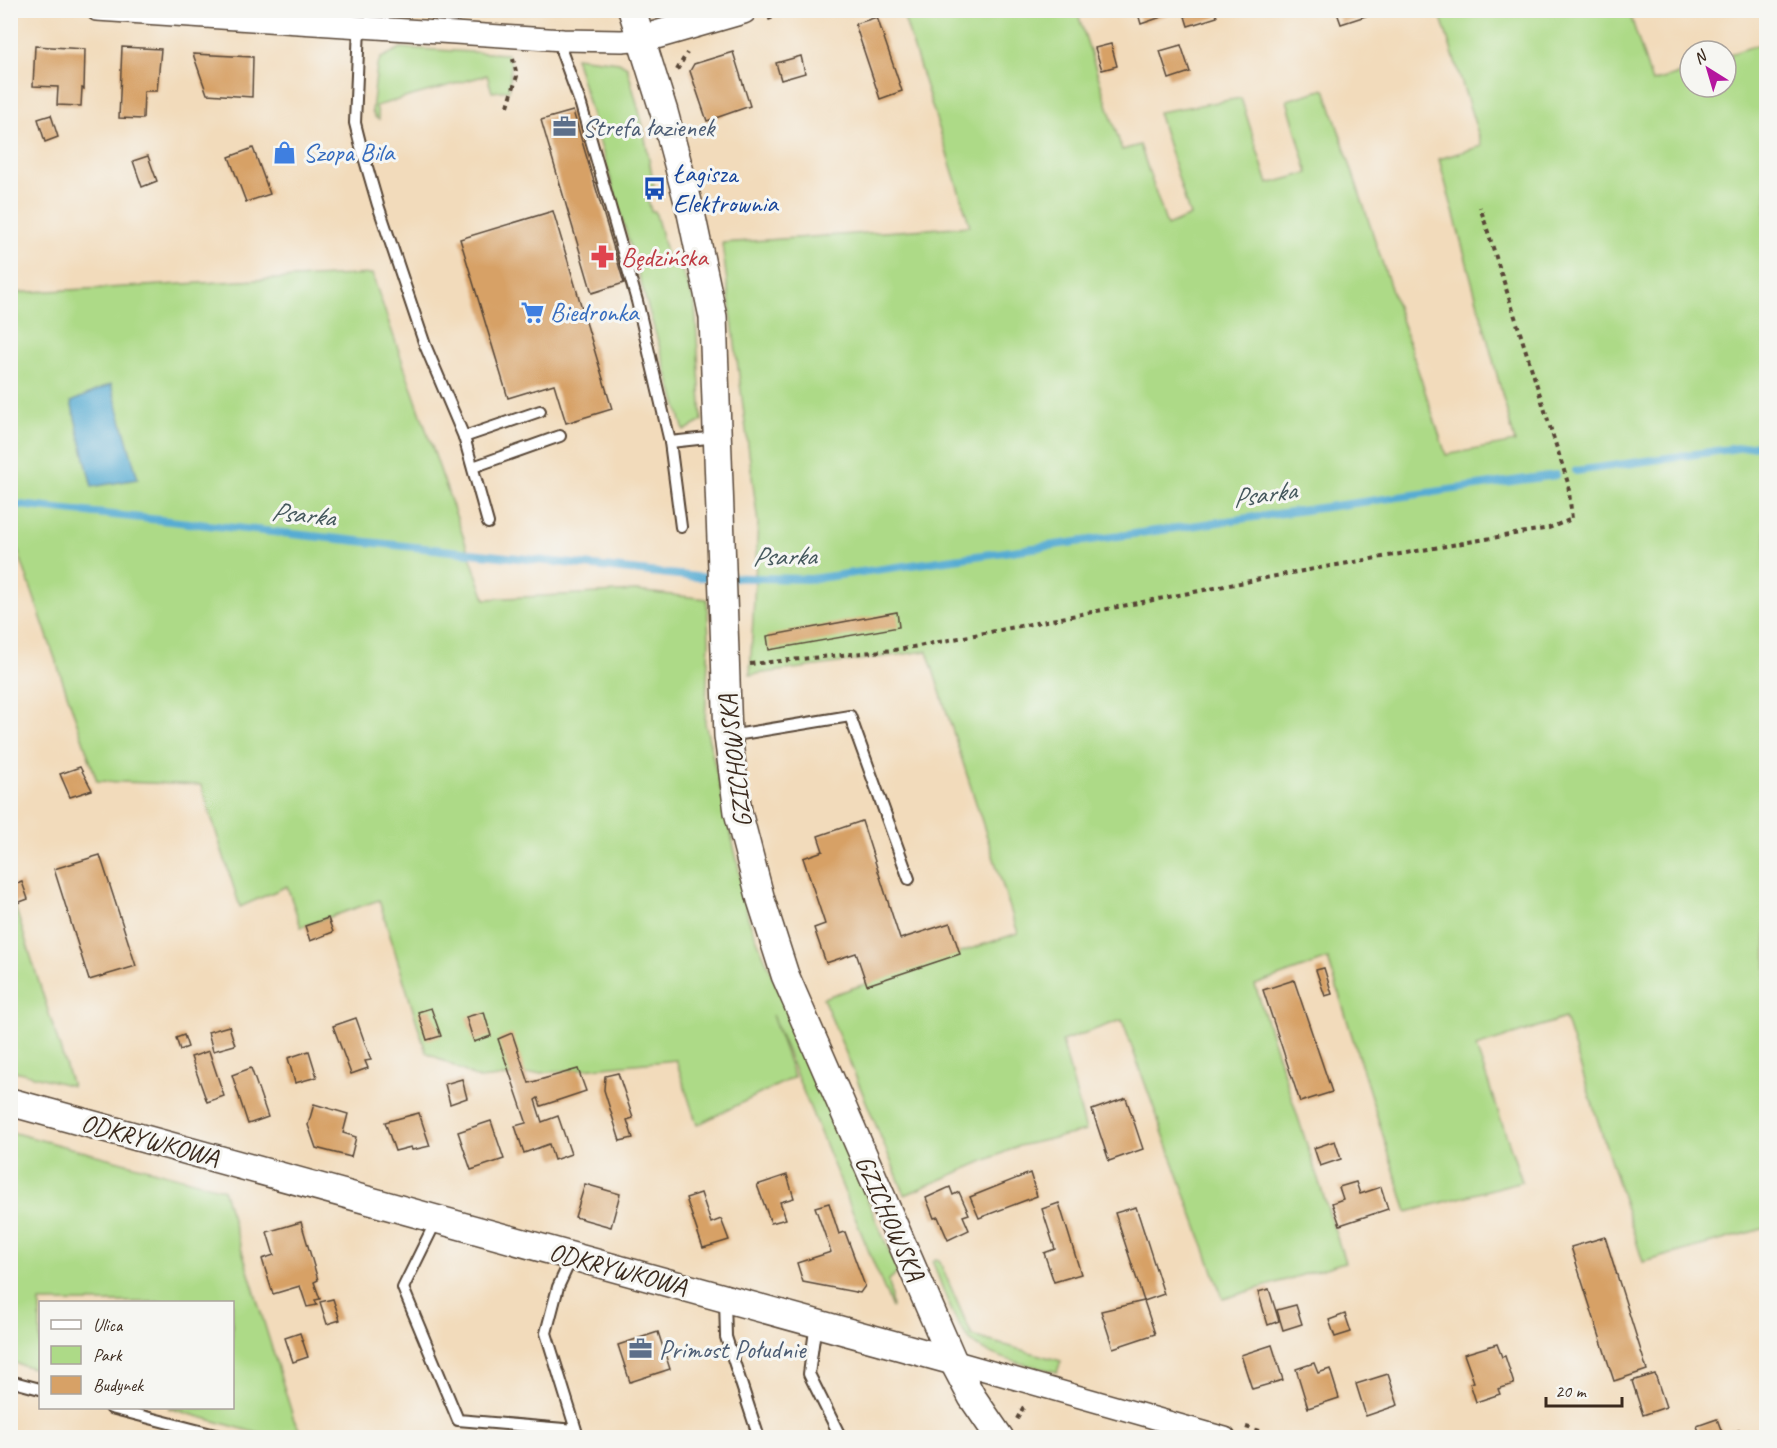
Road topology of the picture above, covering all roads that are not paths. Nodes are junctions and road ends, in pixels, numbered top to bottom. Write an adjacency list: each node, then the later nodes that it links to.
1 (97, 10): 4 (street)
2 (632, 10): 5 (street, GZICHOWSKA)
3 (743, 10): 5 (street)
4 (359, 27): 6 (street); 9 (lane)
5 (642, 39): 6 (street); 10 (street, GZICHOWSKA)
6 (563, 40): 11 (lane)
7 (540, 411): 9 (lane)
8 (560, 436): 12 (lane)
9 (464, 437): 12 (lane)
10 (717, 437): 11 (lane); 15 (street, GZICHOWSKA)
11 (670, 442): 14 (lane)
12 (472, 467): 13 (lane)
13 (488, 524)
14 (681, 526)
15 (728, 736): 16 (lane); 22 (street, GZICHOWSKA)
16 (909, 879)
17 (10, 1102): 18 (street, ODKRYWKOWA)
18 (438, 1219): 19 (street, ODKRYWKOWA); 19 (lane)
19 (572, 1256): 20 (street, ODKRYWKOWA)
20 (725, 1298): 21 (street, ODKRYWKOWA); 28 (lane)
21 (816, 1323): 22 (street, ODKRYWKOWA); 29 (lane)
22 (953, 1361): 26 (street, GZICHOWSKA); 30 (street, ODKRYWKOWA)
23 (10, 1382): 24 (lane)
24 (39, 1389)
25 (119, 1409): 27 (lane)
26 (1008, 1430)
27 (227, 1437)
28 (759, 1437)
29 (841, 1437)
30 (1225, 1437)

